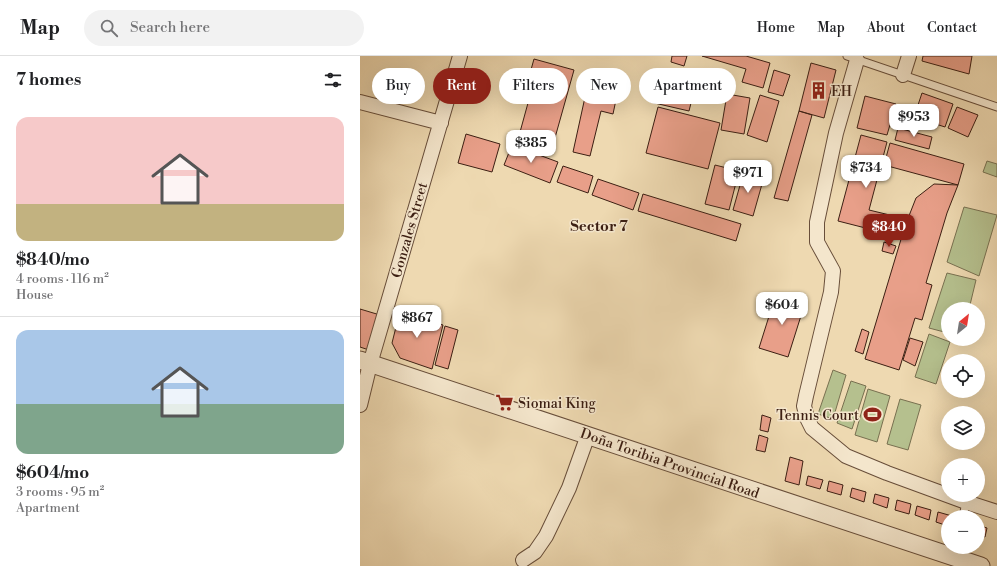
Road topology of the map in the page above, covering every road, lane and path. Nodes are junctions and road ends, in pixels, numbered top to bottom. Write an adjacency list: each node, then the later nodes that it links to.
1 (460, 56): 7 (street, Gonzales Street)
2 (909, 56): 4 (street)
3 (850, 57): 4 (lane); 11 (street)
4 (903, 75): 6 (lane)
5 (360, 102): 7 (street)
6 (997, 106)
7 (441, 123): 8 (street, Gonzales Street)
8 (365, 362): 9 (street, Gonzales Street); 10 (street, Doña Toribia Provincial Road)
9 (360, 405)
10 (588, 435): 15 (street, Doña Toribia Provincial Road); 17 (street)
11 (941, 493)
12 (966, 502): 13 (lane); 14 (street)
13 (964, 510)
14 (997, 512)
15 (941, 548)
16 (958, 554): 18 (street, Doña Toribia Provincial Road)
17 (523, 560)
18 (980, 566)

